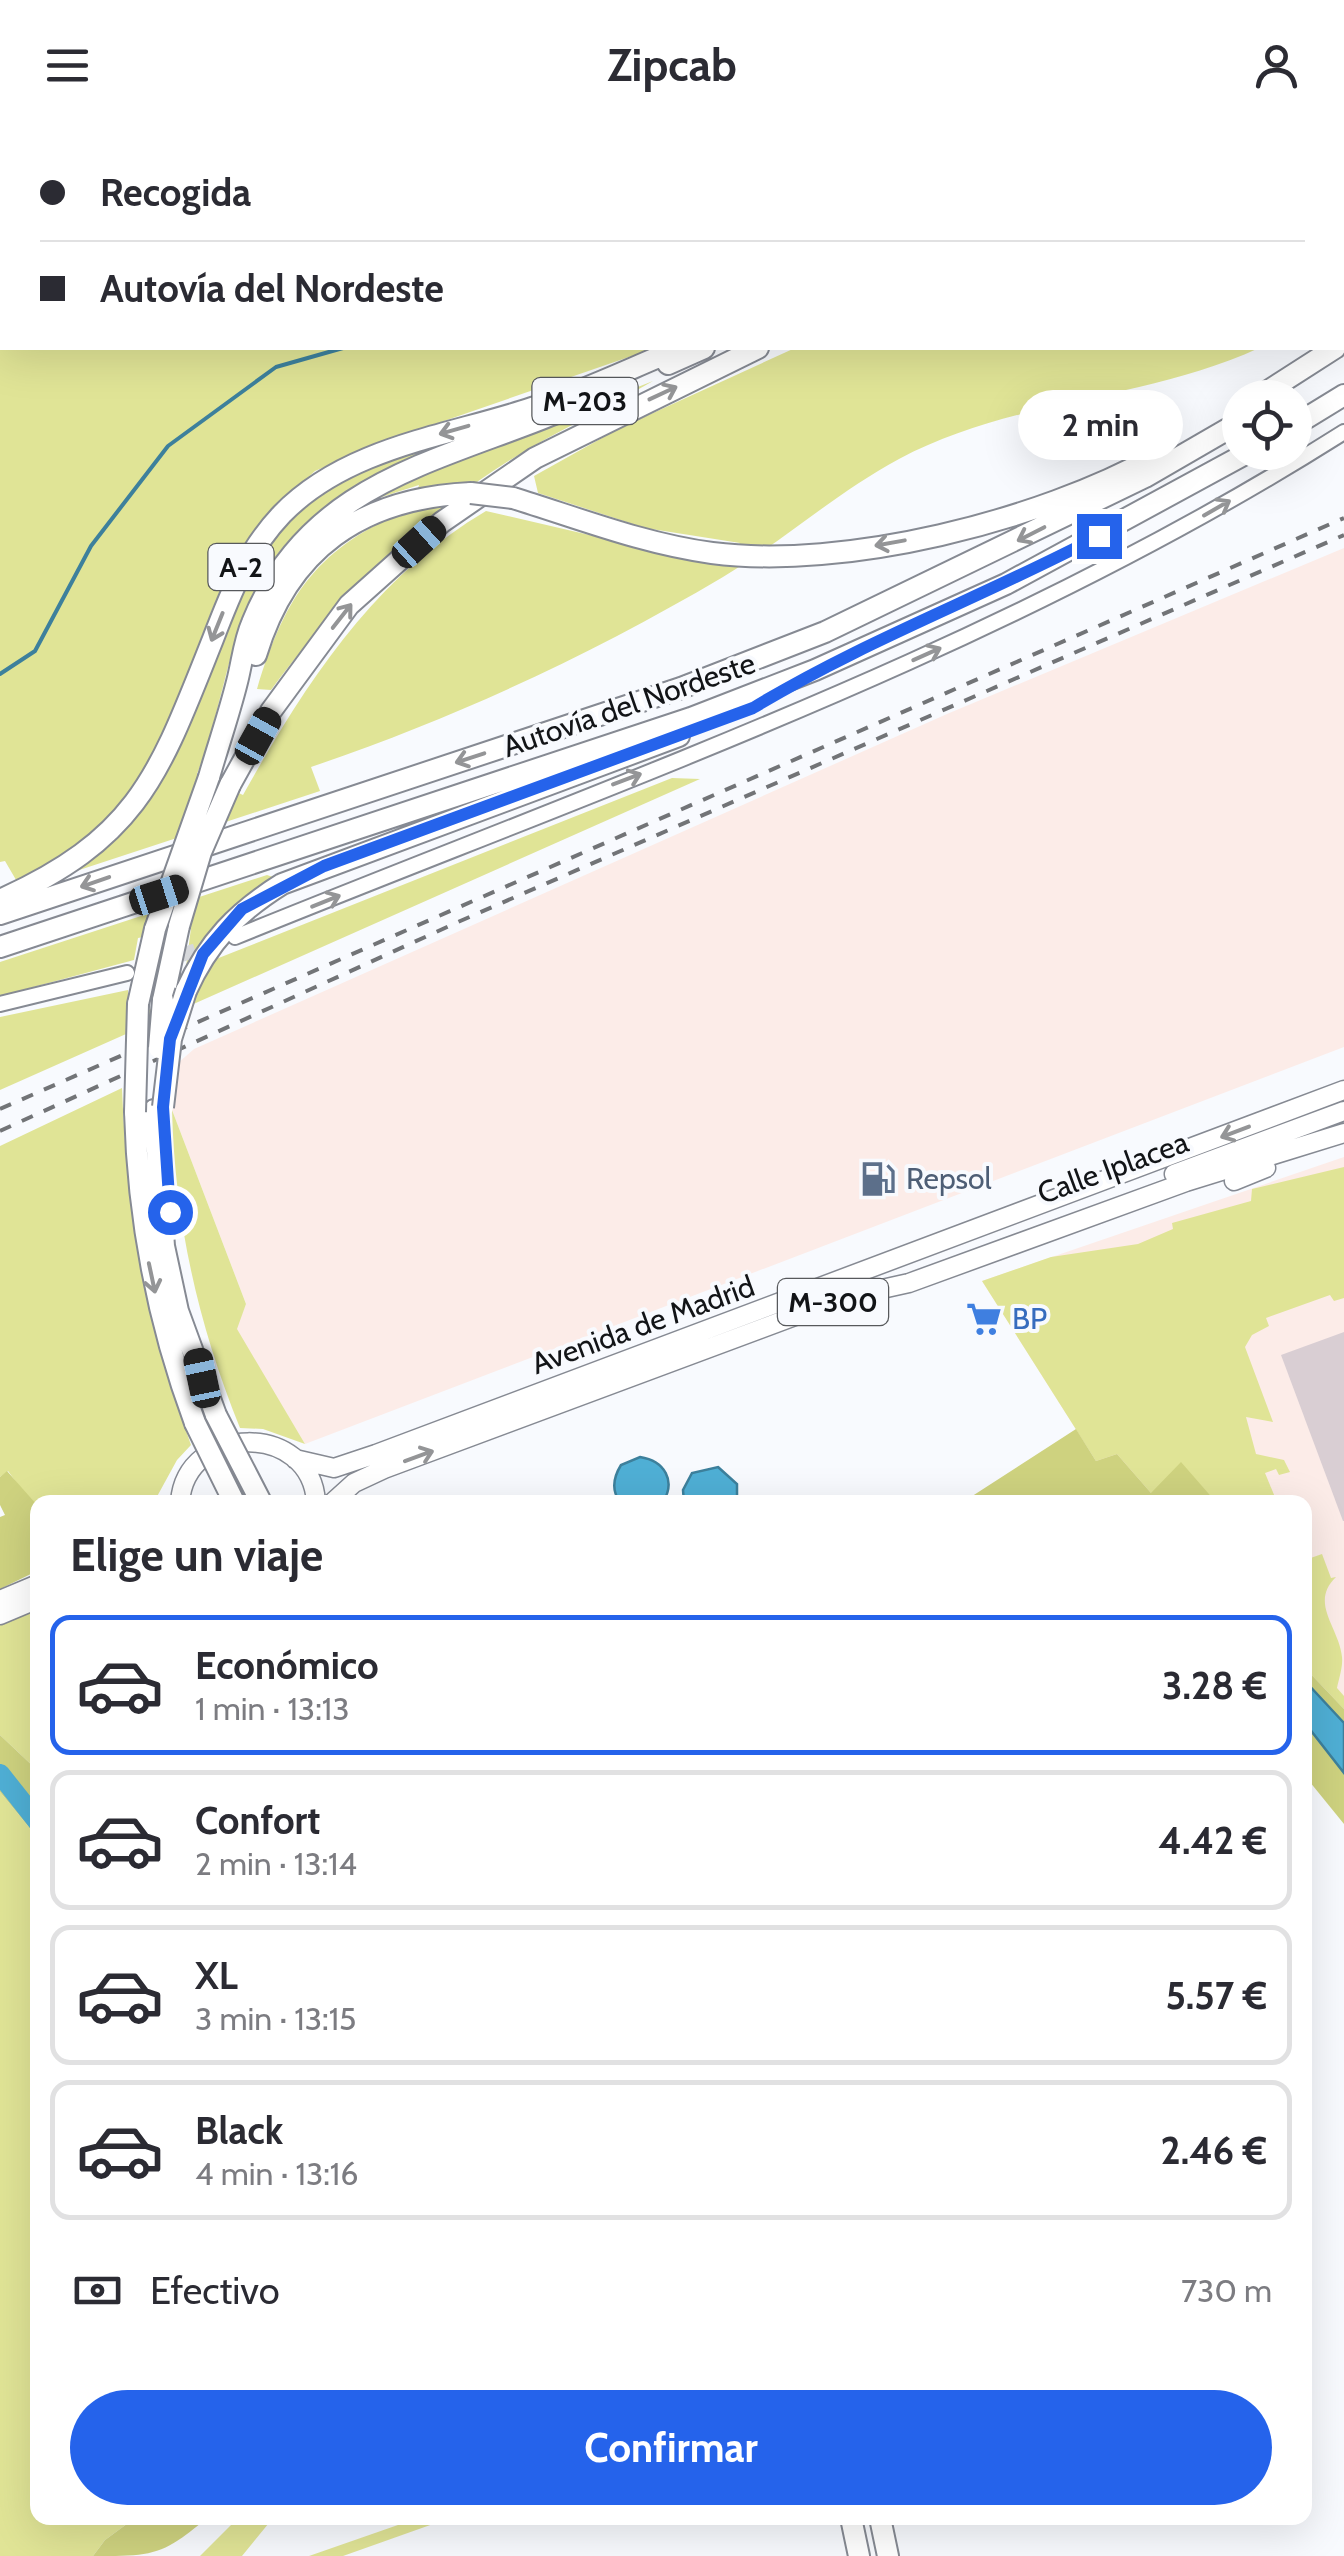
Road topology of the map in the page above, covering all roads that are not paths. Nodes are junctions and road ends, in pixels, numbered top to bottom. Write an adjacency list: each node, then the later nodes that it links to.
1 (675, 350): 16 (highway, A-2, one-way to 16)
2 (700, 350): 15 (highway, M-203)
3 (754, 350): 23 (highway, one-way to 3, bridge)
4 (1333, 350): 6 (highway)
5 (1344, 358): 7 (highway)
6 (1285, 380)
7 (1309, 380)
8 (1344, 395): 9 (highway)
9 (1312, 415)
10 (1222, 418): 15 (highway, one-way to 15, bridge)
11 (1222, 432): 17 (highway, Autovía del Nordeste, one-way to 17)
12 (1344, 432): 18 (street, one-way to 12)
13 (1222, 467): 14 (highway, Autovía del Nordeste)
14 (815, 670): 19 (highway, Autovía del Nordeste); 23 (highway, bridge)
15 (209, 777): 23 (highway, M-203, bridge)
16 (0, 900)
17 (0, 914)
18 (235, 938)
19 (0, 948)
20 (128, 972): 21 (street)
21 (0, 1004)
22 (1338, 1093): 28 (main road, Avenida de Madrid / M-300, one-way to 28)
23 (150, 1109): 30 (highway, M-203, one-way to 30, bridge); 31 (highway, M-203, bridge)
24 (1344, 1111): 27 (main road, Calle Iplacea)
25 (1344, 1134): 26 (main road); 27 (main road, Avenida de Madrid / M-300)
26 (1234, 1181)
27 (846, 1297): 33 (main road, Avenida de Madrid / M-300, one-way to 27)
28 (295, 1459): 29 (main road, M-300); 32 (main road)
29 (181, 1495)
30 (231, 1495)
31 (256, 1495)
32 (315, 1495)
33 (341, 1495)
34 (30, 1587): 35 (main road)
35 (0, 1600)
36 (30, 1602): 37 (main road)
37 (0, 1614)
38 (852, 2525): 40 (highway)
39 (881, 2525): 41 (highway)
40 (859, 2556)
41 (888, 2556)

